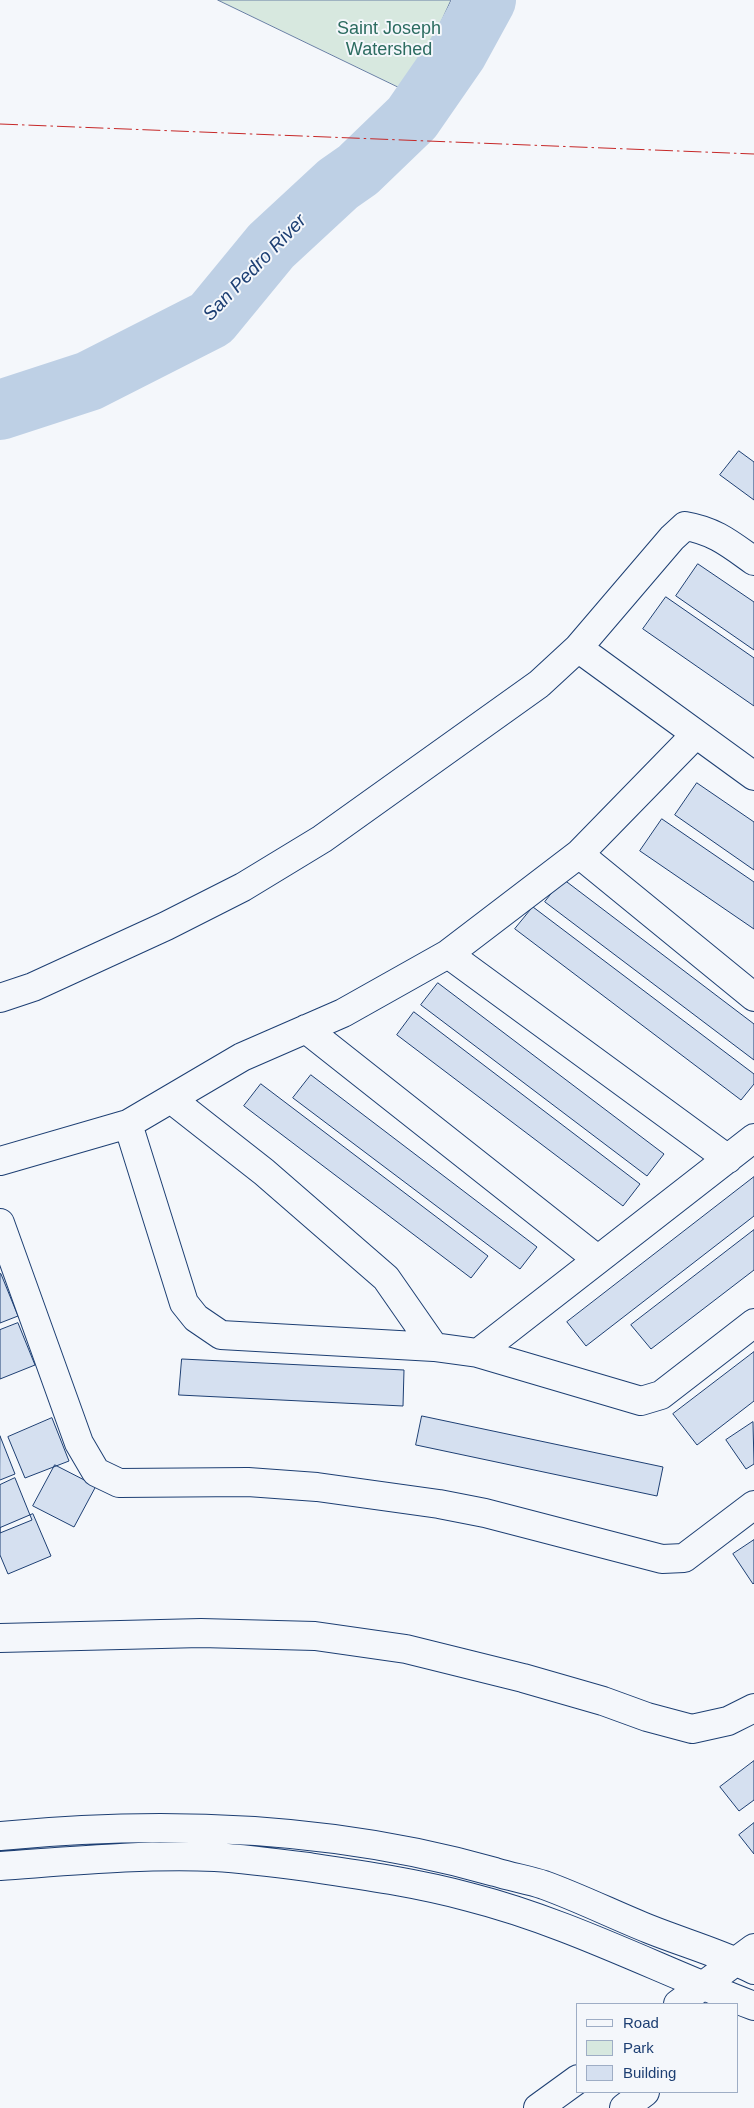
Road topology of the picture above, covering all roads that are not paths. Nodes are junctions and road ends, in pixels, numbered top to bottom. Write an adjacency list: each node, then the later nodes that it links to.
1 (754, 561): 2 (street)
2 (578, 648): 3 (street); 8 (street)
3 (696, 734): 4 (street); 5 (street)
4 (754, 776)
5 (579, 854): 6 (street); 7 (street)
6 (448, 954): 9 (street); 13 (street)
7 (754, 997)
8 (0, 998)
9 (306, 1029): 10 (street); 16 (street)
10 (171, 1099): 11 (street); 18 (street)
11 (128, 1124): 14 (street); 18 (street)
12 (754, 1138): 13 (street)
13 (728, 1159): 16 (street)
14 (0, 1161)
15 (0, 1223): 20 (street)
16 (597, 1259): 19 (street)
17 (754, 1323): 19 (street)
18 (434, 1347): 19 (street)
19 (478, 1353)
20 (754, 1504)
21 (0, 1638): 22 (street)
22 (754, 1708)
23 (0, 1836): 25 (street)
24 (0, 1866): 26 (street)
25 (748, 1960): 26 (street)
26 (702, 1986): 27 (street); 28 (street)
27 (679, 2003)
28 (754, 2006)
29 (754, 2011): 30 (street)
30 (739, 2022)
31 (576, 2080): 33 (street)
32 (644, 2093): 34 (street)
33 (538, 2108)
34 (624, 2108)

